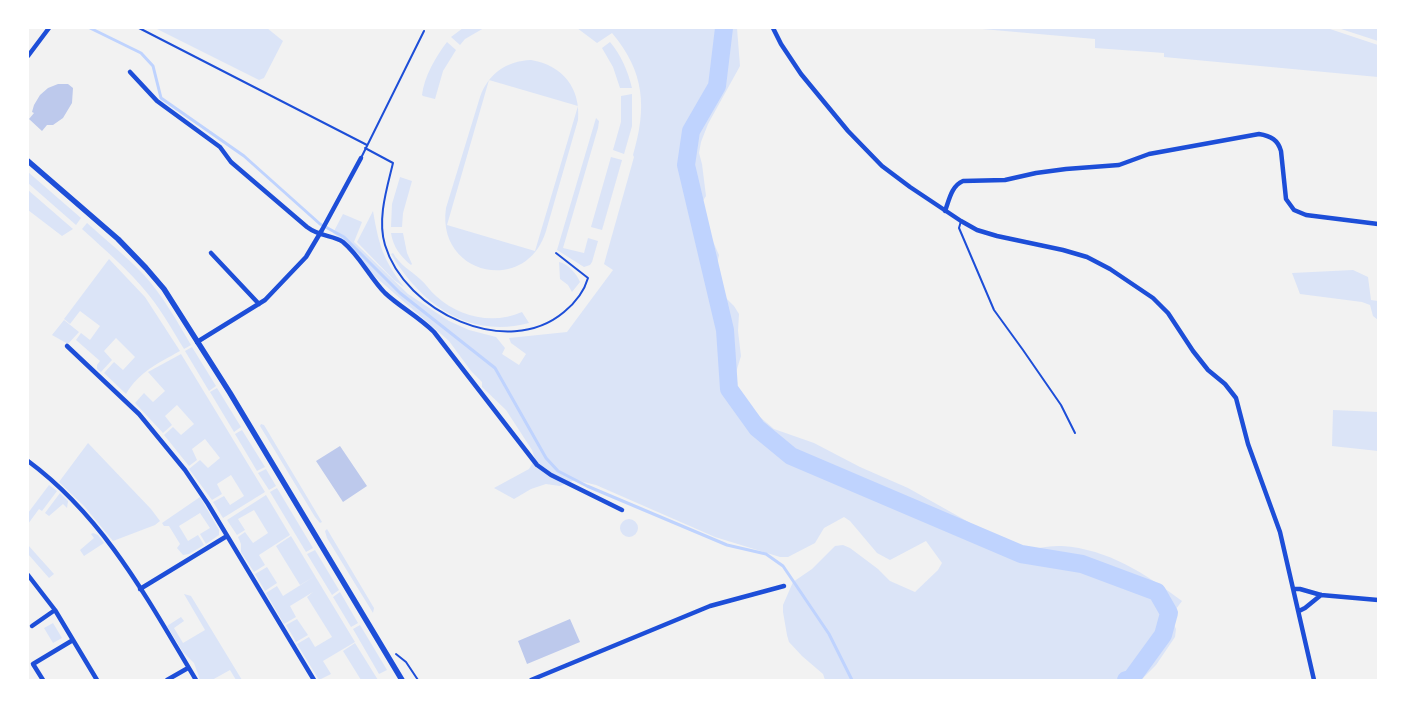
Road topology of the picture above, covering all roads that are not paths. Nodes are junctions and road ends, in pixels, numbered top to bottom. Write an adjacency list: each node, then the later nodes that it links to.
1 (49, 28): 5 (street)
2 (140, 28): 7 (lane)
3 (773, 28): 11 (street)
4 (424, 30): 7 (lane)
5 (28, 56)
6 (130, 72): 14 (street)
7 (367, 145): 8 (lane)
8 (365, 148): 9 (lane); 16 (lane)
9 (361, 158): 14 (street)
10 (28, 161): 18 (street)
11 (946, 211): 12 (street); 13 (street)
12 (961, 221): 20 (lane); 27 (street)
13 (1378, 224)
14 (321, 233): 17 (street); 22 (street)
15 (211, 253): 17 (street)
16 (556, 253)
17 (259, 304): 18 (street)
18 (197, 342): 40 (street)
19 (67, 346): 23 (street)
20 (1075, 433)
21 (28, 461): 26 (street)
22 (622, 510)
23 (227, 536): 26 (street); 39 (street)
24 (28, 575): 30 (street)
25 (784, 586): 41 (street)
26 (140, 589): 34 (street)
27 (1293, 589): 28 (street); 31 (street)
28 (1321, 595): 29 (street); 31 (street)
29 (1378, 600)
30 (55, 610): 32 (street); 33 (street)
31 (1299, 611): 42 (street)
32 (32, 626)
33 (73, 640): 35 (street); 36 (street)
34 (188, 668): 37 (street); 38 (street)
35 (43, 680)
36 (97, 680)
37 (167, 680)
38 (196, 680)
39 (314, 680)
40 (402, 680)
41 (531, 680)
42 (1314, 680)

